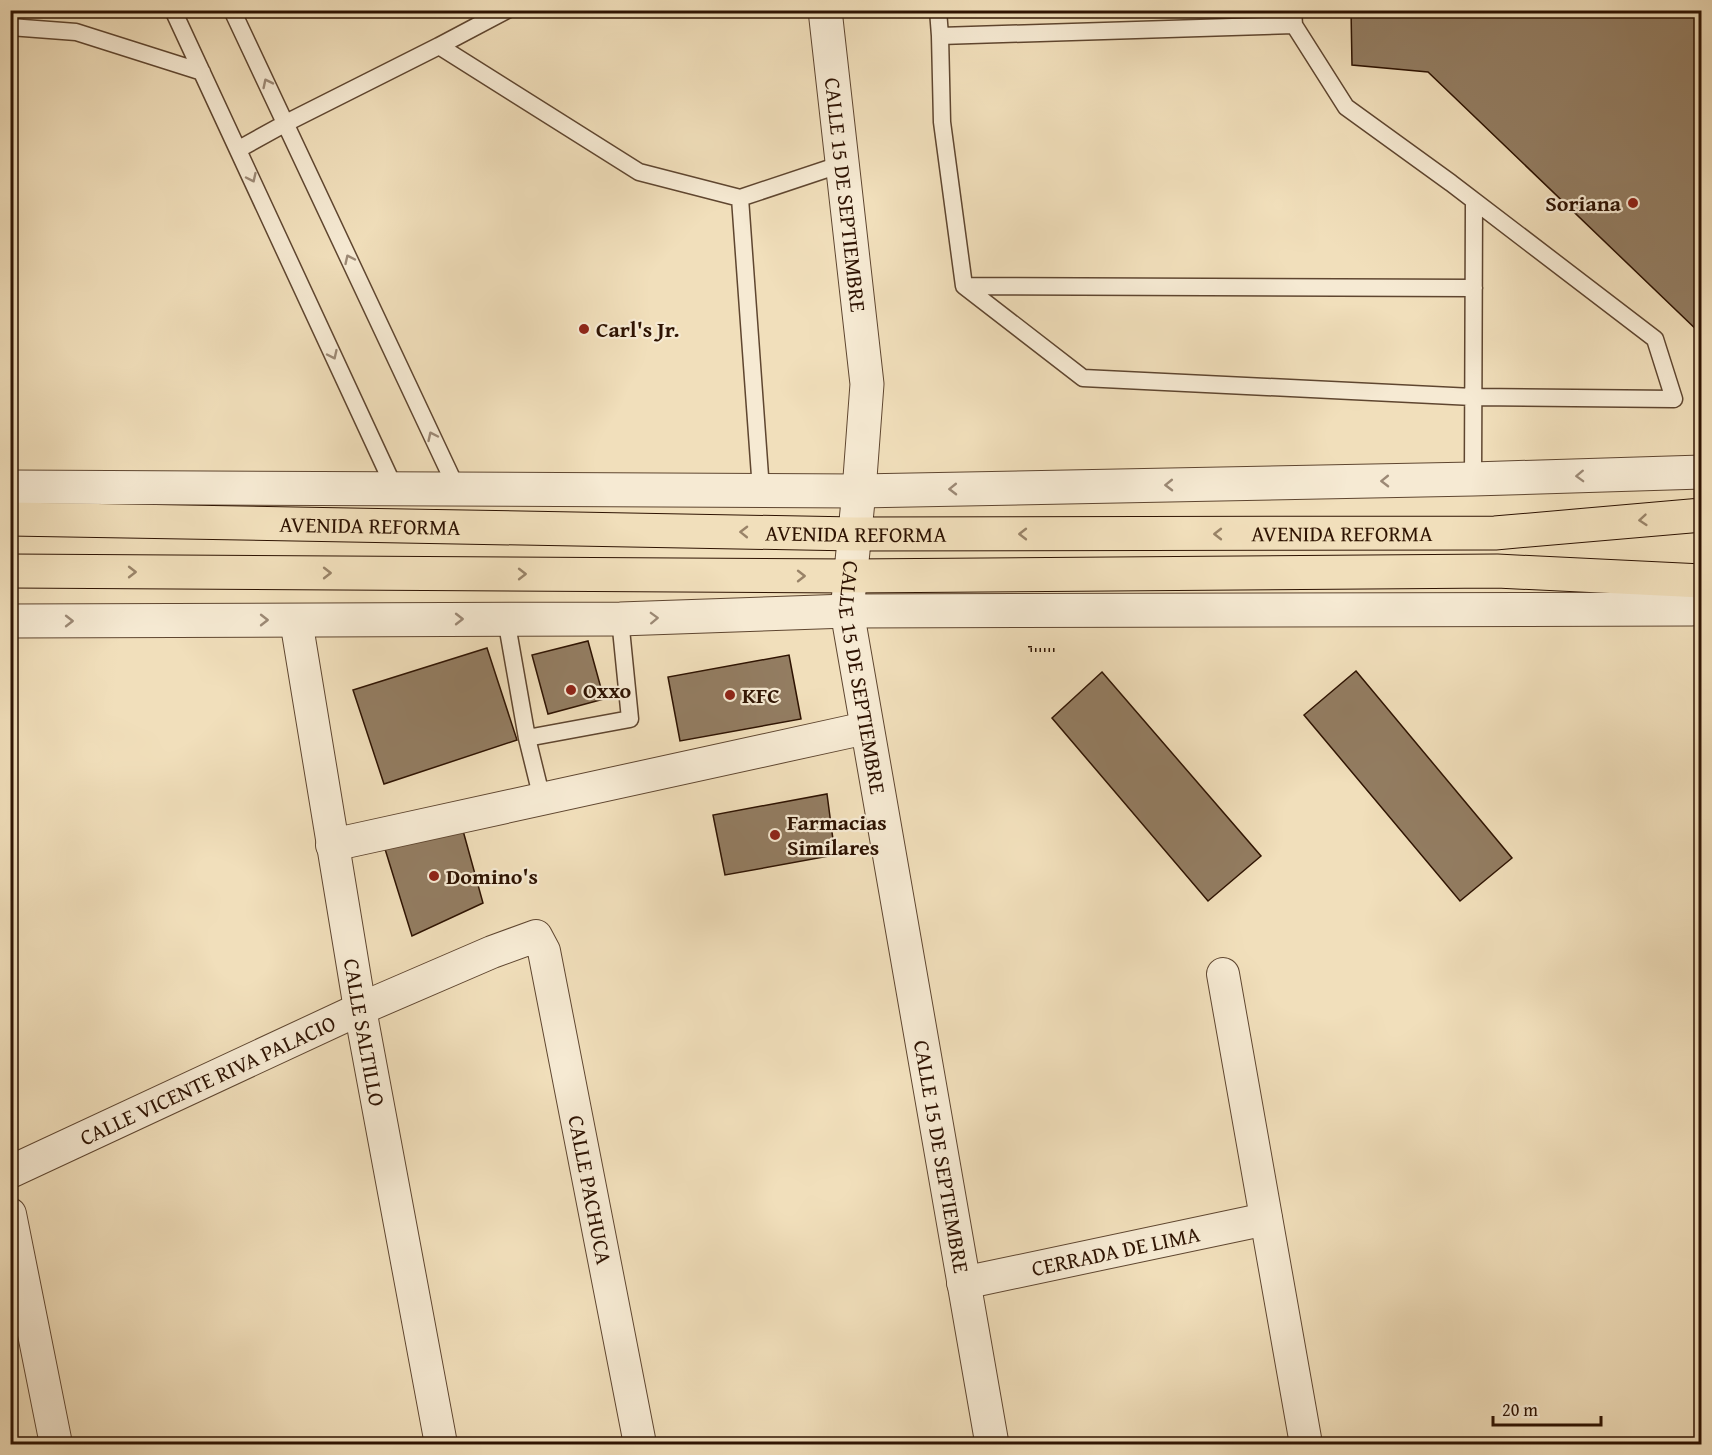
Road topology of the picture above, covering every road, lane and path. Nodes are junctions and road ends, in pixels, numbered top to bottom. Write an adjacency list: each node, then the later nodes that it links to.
1 (173, 10): 10 (lane)
2 (232, 10): 11 (lane, one-way to 2)
3 (507, 10): 9 (lane)
4 (825, 10): 13 (street, CALLE 15 DE SEPTIEMBRE)
5 (938, 10): 8 (lane)
6 (1293, 18): 8 (lane); 15 (lane)
7 (10, 27): 10 (lane)
8 (940, 36): 16 (lane)
9 (439, 46): 11 (lane); 14 (lane)
10 (202, 72): 12 (lane)
11 (286, 123): 12 (lane); 23 (lane, one-way to 11)
12 (238, 149): 22 (lane, one-way to 22)
13 (842, 164): 14 (lane); 25 (street, CALLE 15 DE SEPTIEMBRE)
14 (740, 198): 24 (lane)
15 (1474, 201): 17 (lane); 18 (lane)
16 (964, 286): 17 (lane); 18 (lane)
17 (1474, 288): 18 (lane)
18 (1473, 397): 20 (lane)
19 (1701, 472): 20 (street, AVENIDA REFORMA, one-way to 20)
20 (1473, 479): 25 (street, AVENIDA REFORMA, one-way to 25)
21 (10, 487): 22 (street, AVENIDA REFORMA)
22 (395, 489): 23 (street, AVENIDA REFORMA)
23 (457, 489): 24 (street, AVENIDA REFORMA)
24 (761, 490): 25 (street, AVENIDA REFORMA)
25 (859, 491): 28 (street, CALLE 15 DE SEPTIEMBRE)
26 (1701, 515): 28 (main road, AVENIDA REFORMA, one-way to 28)
27 (10, 519): 28 (main road, AVENIDA REFORMA, one-way to 27)
28 (855, 534): 30 (street, CALLE 15 DE SEPTIEMBRE)
29 (10, 571): 30 (main road, AVENIDA REFORMA, one-way to 30)
30 (850, 576): 31 (main road, AVENIDA REFORMA); 33 (street, CALLE 15 DE SEPTIEMBRE)
31 (1701, 581)
32 (1701, 606): 33 (street)
33 (847, 611): 35 (street, one-way to 33); 38 (street, CALLE 15 DE SEPTIEMBRE)
34 (506, 619): 35 (street); 36 (street, one-way to 34); 39 (lane)
35 (620, 619): 39 (lane)
36 (296, 620): 37 (street, one-way to 36); 41 (street, CALLE SALTILLO)
37 (10, 621)
38 (866, 728): 40 (street); 48 (street, CALLE 15 DE SEPTIEMBRE)
39 (527, 738): 40 (lane)
40 (542, 799): 41 (street)
41 (332, 845): 44 (street, CALLE SALTILLO)
42 (536, 936): 44 (street, CALLE VICENTE RIVA PALACIO); 51 (street, CALLE PACHUCA)
43 (1223, 974): 47 (street)
44 (360, 1009): 45 (street, CALLE VICENTE RIVA PALACIO); 50 (street, CALLE SALTILLO)
45 (10, 1172)
46 (10, 1214): 49 (street)
47 (1266, 1219): 48 (street, CERRADA DE LIMA); 53 (street)
48 (963, 1283): 52 (street, CALLE 15 DE SEPTIEMBRE)
49 (56, 1444)
50 (441, 1444)
51 (640, 1444)
52 (992, 1444)
53 (1306, 1444)

